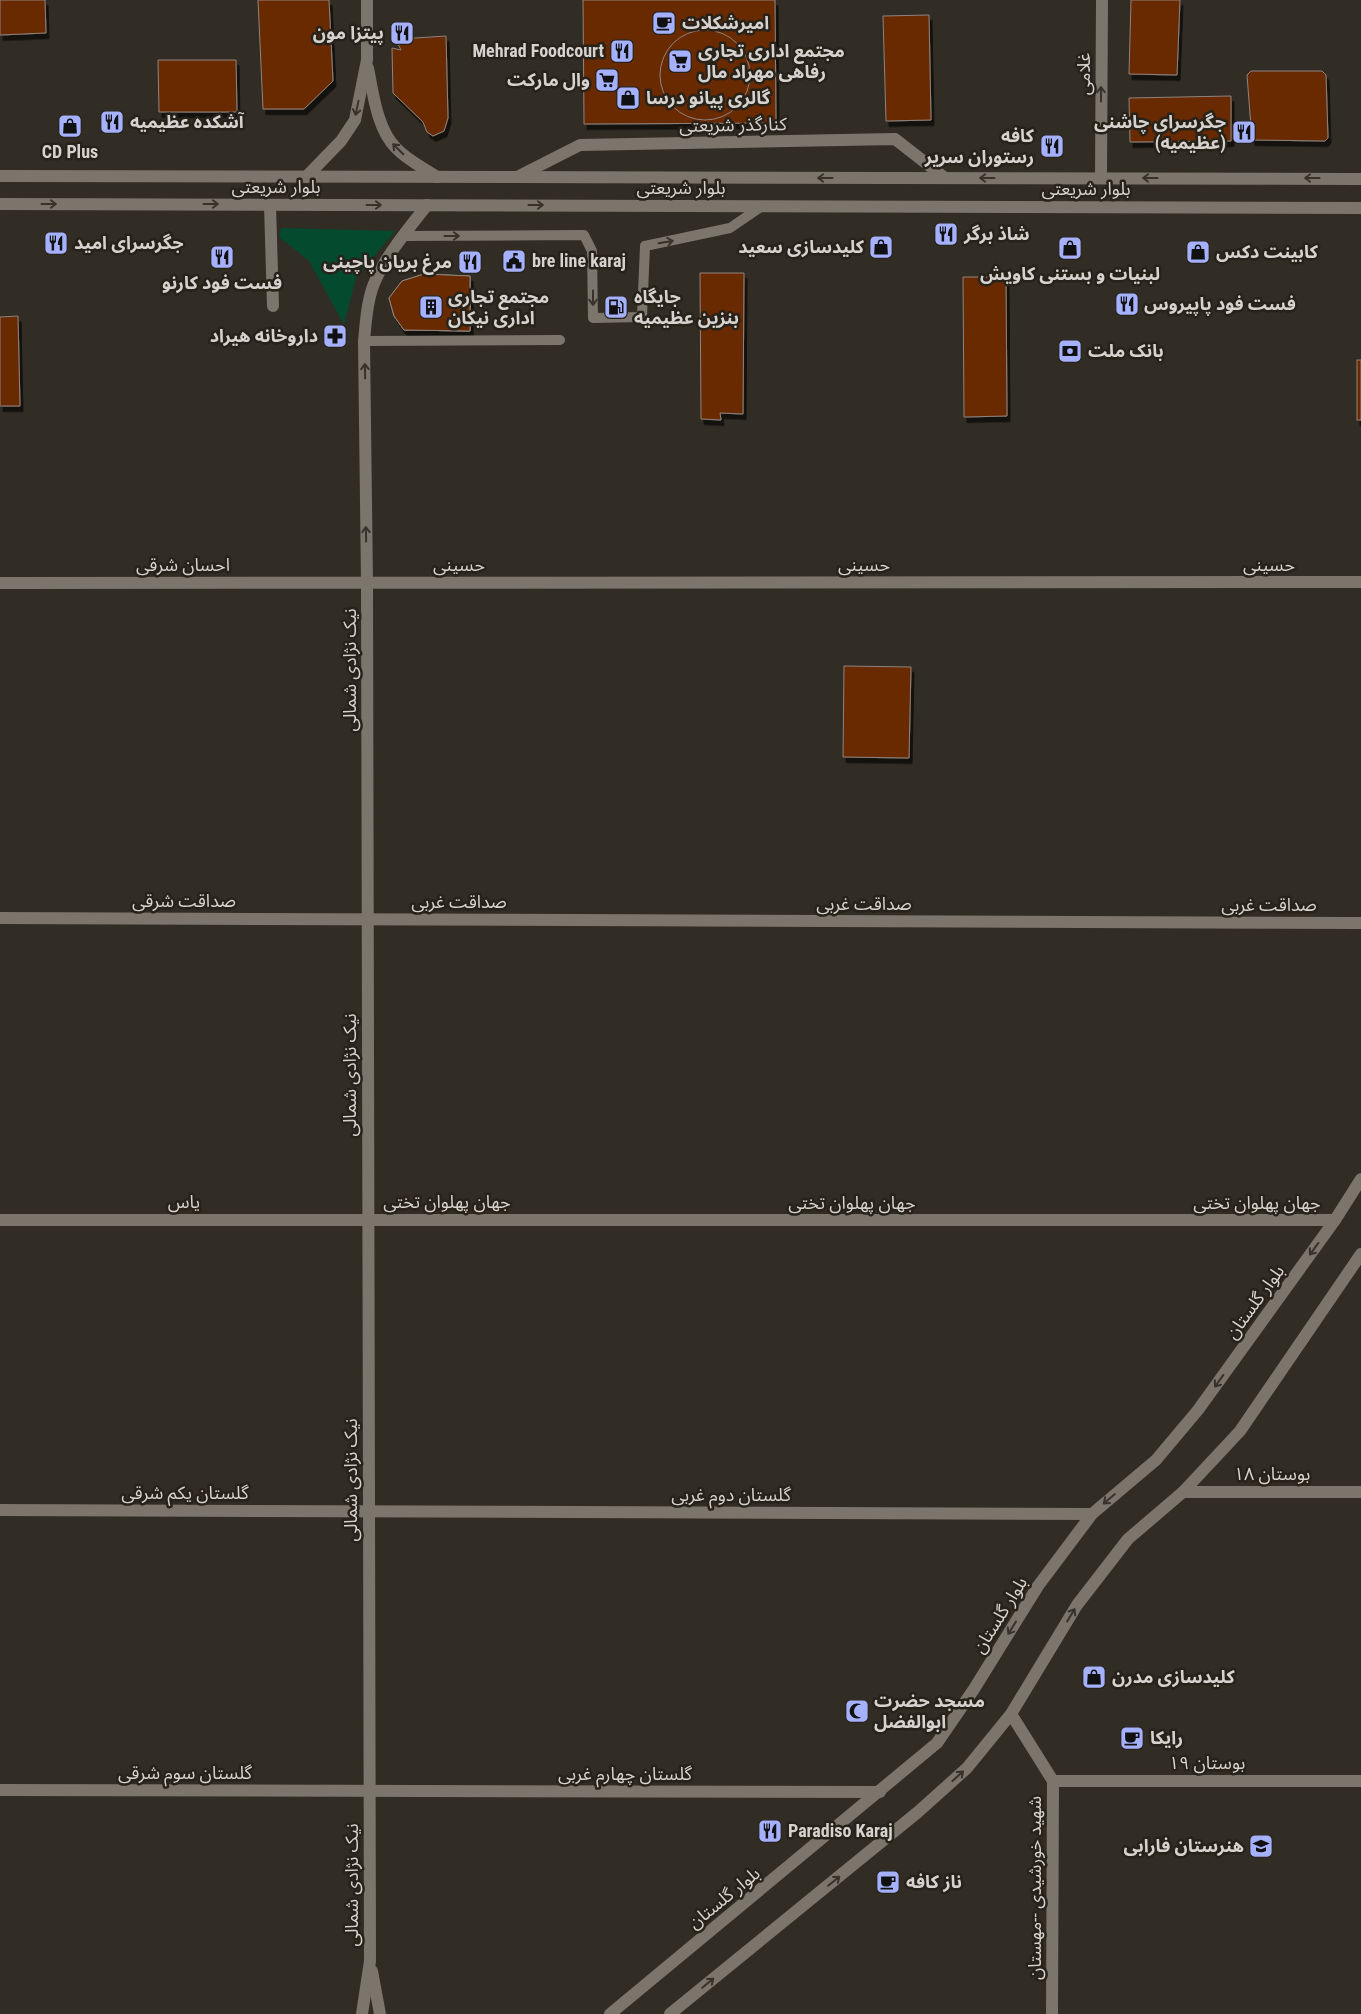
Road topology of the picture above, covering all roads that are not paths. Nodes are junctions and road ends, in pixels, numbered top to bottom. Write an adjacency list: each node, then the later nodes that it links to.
1 (367, 0): 3 (street)
2 (1102, 0): 9 (street, غلامی, one-way to 2)
3 (367, 60): 5 (street, one-way to 5); 6 (street, one-way to 3)
4 (0, 176): 5 (street, بلوار شریعتی)
5 (306, 177): 6 (street, بلوار شریعتی)
6 (437, 177): 7 (street, بلوار شریعتی)
7 (517, 177): 8 (street, بلوار شریعتی, one-way to 7); 8 (street, کنارگذر شریعتی)
8 (945, 178): 9 (street, بلوار شریعتی, one-way to 8)
9 (1101, 178): 10 (street, بلوار شریعتی, one-way to 9)
10 (1361, 178)
11 (0, 204): 12 (street, بلوار شریعتی, one-way to 12)
12 (270, 204): 13 (street, بلوار شریعتی, one-way to 13); 17 (street)
13 (427, 205): 14 (street, بلوار شریعتی, one-way to 14); 16 (street, نیک نژادی شمالی)
14 (762, 206): 15 (street, بلوار شریعتی); 16 (lane, one-way to 14)
15 (1361, 208)
16 (404, 236): 19 (street, نیک نژادی شمالی)
17 (272, 306)
18 (560, 340): 19 (lane)
19 (364, 341): 22 (street, نیک نژادی شمالی, one-way to 19)
20 (1361, 582): 22 (street, حسینی)
21 (0, 583): 22 (street, احسان شرقی)
22 (367, 583): 24 (street, نیک نژادی شمالی)
23 (0, 918): 24 (street, صداقت شرقی)
24 (368, 919): 25 (street, صداقت غربی); 28 (street, نیک نژادی شمالی)
25 (1361, 923)
26 (1361, 1179): 29 (street, بلوار گلستان)
27 (0, 1220): 28 (street, یاس)
28 (368, 1220): 29 (street, جهان پهلوان تختی); 34 (street, نیک نژادی شمالی)
29 (1335, 1220): 35 (street, بلوار گلستان, one-way to 35)
30 (1361, 1254): 31 (street)
31 (1183, 1492): 32 (street, بوستان ۱۸); 36 (street, one-way to 31)
32 (1361, 1492)
33 (0, 1510): 34 (street, گلستان یکم شرقی)
34 (369, 1511): 35 (street, گلستان دوم غربی); 40 (street, نیک نژادی شمالی)
35 (1092, 1514): 41 (street, بلوار گلستان, one-way to 41)
36 (1011, 1714): 37 (street, شهید خورشیدی --مهستان); 46 (street, one-way to 36)
37 (1053, 1781): 38 (street, بوستان ۱۹); 47 (street, شهید خورشیدی --مهستان)
38 (1361, 1781)
39 (0, 1790): 40 (street, گلستان سوم شرقی)
40 (370, 1791): 41 (street, گلستان چهارم غربی); 42 (street, نیک نژادی شمالی)
41 (880, 1792): 45 (street, بلوار گلستان)
42 (370, 1962): 43 (street); 44 (street)
43 (362, 2014)
44 (380, 2014)
45 (610, 2014)
46 (670, 2014)
47 (1052, 2014)

